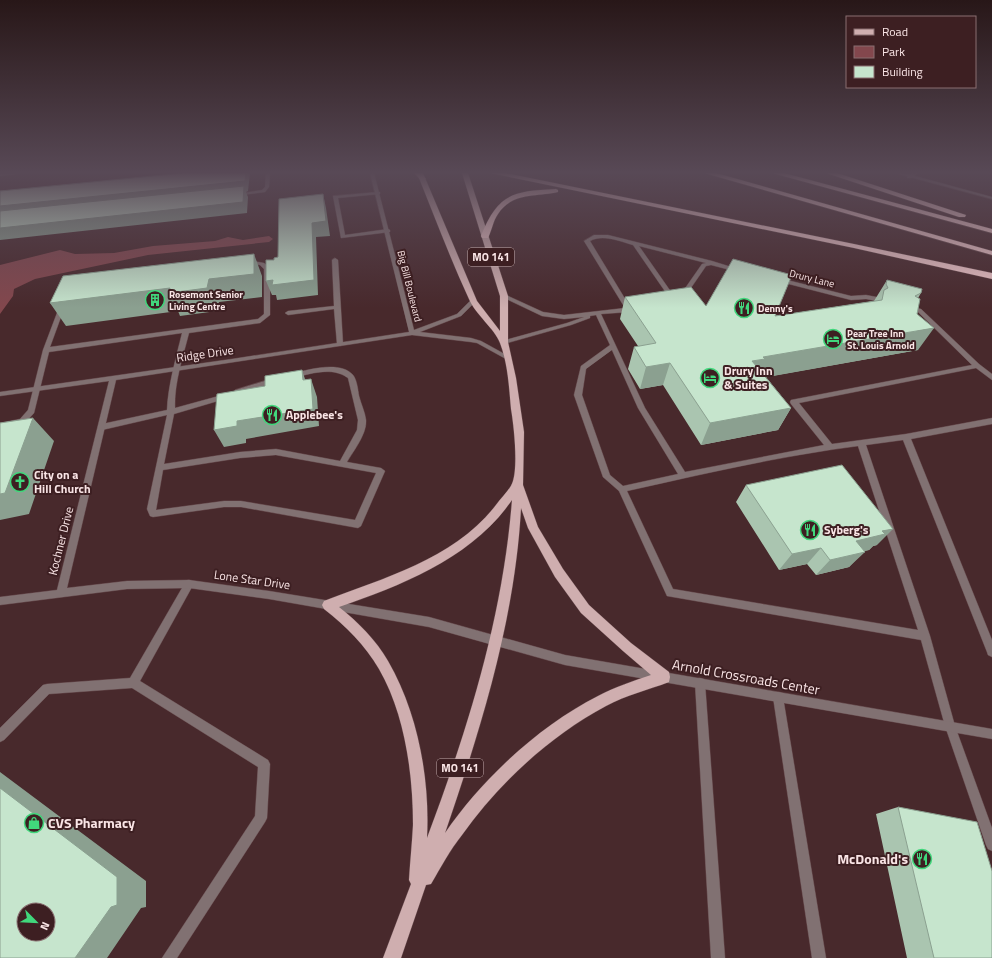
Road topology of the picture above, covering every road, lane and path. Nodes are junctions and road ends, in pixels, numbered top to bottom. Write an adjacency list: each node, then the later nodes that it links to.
1 (339, 218): 11 (street)
2 (385, 218): 11 (street, Big Bill Boulevard)
3 (439, 218): 25 (main road, MO 141)
4 (479, 218): 13 (main road, MO 141)
5 (493, 218): 13 (highway)
6 (711, 218): 20 (highway)
7 (866, 218): 15 (highway)
8 (942, 218): 12 (highway)
9 (972, 218): 10 (highway)
10 (992, 224)
11 (388, 231): 35 (street, Big Bill Boulevard)
12 (992, 231)
13 (485, 236): 22 (main road, MO 141)
14 (635, 244): 18 (street); 18 (street); 29 (street)
15 (992, 253)
16 (335, 260): 27 (street)
17 (239, 263): 34 (street)
18 (711, 263): 19 (street)
19 (748, 272)
20 (992, 276)
21 (770, 278): 23 (street, Drury Lane)
22 (504, 296): 31 (street); 36 (main road, MO 141)
23 (851, 298): 26 (street); 33 (street)
24 (64, 300): 39 (street)
25 (473, 301): 35 (street, Ridge Drive); 36 (main road, MO 141)
26 (864, 306)
27 (337, 307): 30 (street); 37 (street)
28 (642, 308): 29 (street)
29 (629, 310): 31 (street)
30 (288, 313)
31 (598, 314): 36 (street); 38 (street)
32 (924, 324): 33 (street)
33 (936, 327): 41 (street)
34 (186, 331): 39 (street); 42 (street)
35 (412, 333): 37 (street, Ridge Drive); 40 (street, Ridge Drive)
36 (504, 342): 40 (main road, MO 141)
37 (340, 344): 42 (street, Ridge Drive)
38 (613, 346): 56 (street); 58 (street)
39 (46, 350): 45 (street)
40 (508, 358): 57 (main road, MO 141)
41 (977, 366): 44 (street); 53 (street)
42 (177, 369): 43 (street, Ridge Drive); 47 (street)
43 (113, 378): 45 (street, Ridge Drive); 50 (street, Kochner Drive)
44 (992, 378)
45 (38, 388): 46 (street, Ridge Drive); 49 (street)
46 (0, 394)
47 (171, 412): 50 (street); 54 (street); 55 (street)
48 (992, 421): 51 (street)
49 (0, 426)
50 (102, 427): 60 (street, Kochner Drive)
51 (906, 437): 52 (street); 65 (street)
52 (861, 443): 53 (street); 63 (street)
53 (830, 447): 56 (street)
54 (342, 464): 55 (street); 55 (street)
55 (159, 468)
56 (683, 476): 58 (street)
57 (518, 482): 62 (main road); 64 (main road, MO 141); 66 (main road)
58 (622, 489): 63 (street)
59 (190, 584): 60 (street, Lone Star Drive); 62 (street, Lone Star Drive); 67 (street)
60 (61, 594): 61 (street, Lone Star Drive)
61 (0, 601)
62 (328, 606): 64 (street, Lone Star Drive); 74 (main road)
63 (925, 636): 70 (street)
64 (496, 641): 66 (street, Arnold Crossroads Center); 74 (main road, MO 141)
65 (992, 652)
66 (664, 677): 68 (street, Arnold Crossroads Center); 74 (main road)
67 (133, 683): 72 (street); 75 (street)
68 (700, 683): 69 (street, Arnold Crossroads Center); 77 (street)
69 (778, 697): 70 (street, Arnold Crossroads Center); 78 (street)
70 (950, 726): 71 (street, Arnold Crossroads Center); 73 (street)
71 (992, 734)
72 (0, 736)
73 (992, 845)
74 (416, 892): 76 (main road, MO 141)
75 (170, 958)
76 (392, 958)
77 (718, 958)
78 (819, 958)

